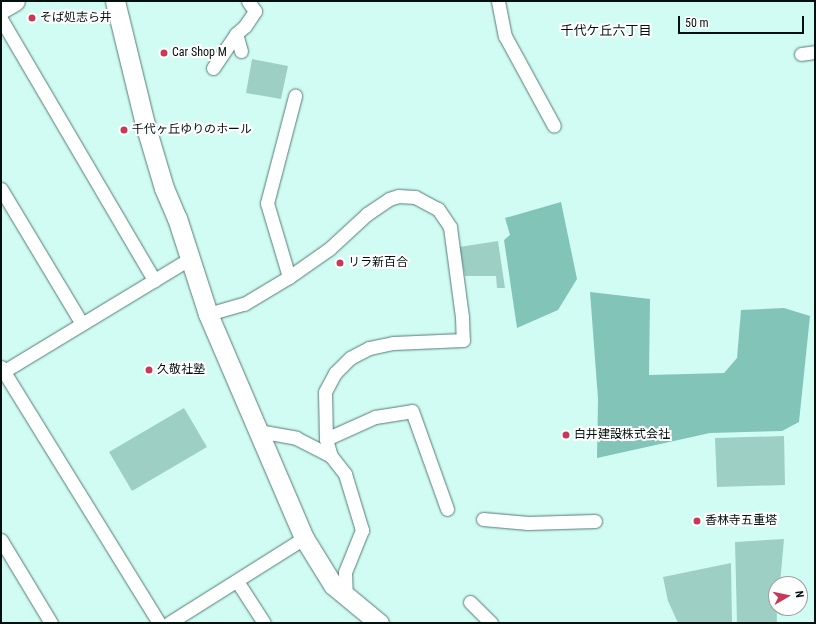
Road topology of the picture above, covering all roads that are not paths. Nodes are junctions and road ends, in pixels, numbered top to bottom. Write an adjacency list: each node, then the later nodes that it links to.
1 (15, 1): 5 (street)
2 (115, 1): 15 (street)
3 (498, 1): 13 (street)
4 (255, 4): 7 (street)
5 (1, 9)
6 (1, 19): 17 (street)
7 (236, 34): 8 (street); 11 (street)
8 (241, 51)
9 (815, 52): 10 (street)
10 (801, 54)
11 (213, 68)
12 (295, 96): 16 (street)
13 (554, 126)
14 (1, 189): 19 (street)
15 (189, 259): 17 (street); 18 (street)
16 (289, 277): 18 (street); 22 (street)
17 (154, 280): 19 (street)
18 (208, 314): 21 (street)
19 (82, 324): 20 (street)
20 (2, 370): 33 (street)
21 (258, 431): 23 (street); 27 (street)
22 (326, 439): 23 (street); 24 (street)
23 (331, 456): 30 (street)
24 (447, 510)
25 (483, 519): 26 (street)
26 (595, 521)
27 (304, 538): 29 (street); 30 (street)
28 (1, 540): 32 (street)
29 (237, 581): 34 (street); 35 (street)
30 (346, 596): 36 (street)
31 (470, 602): 37 (street)
32 (48, 622)
33 (159, 623)
34 (169, 623)
35 (264, 623)
36 (379, 623)
37 (491, 623)

